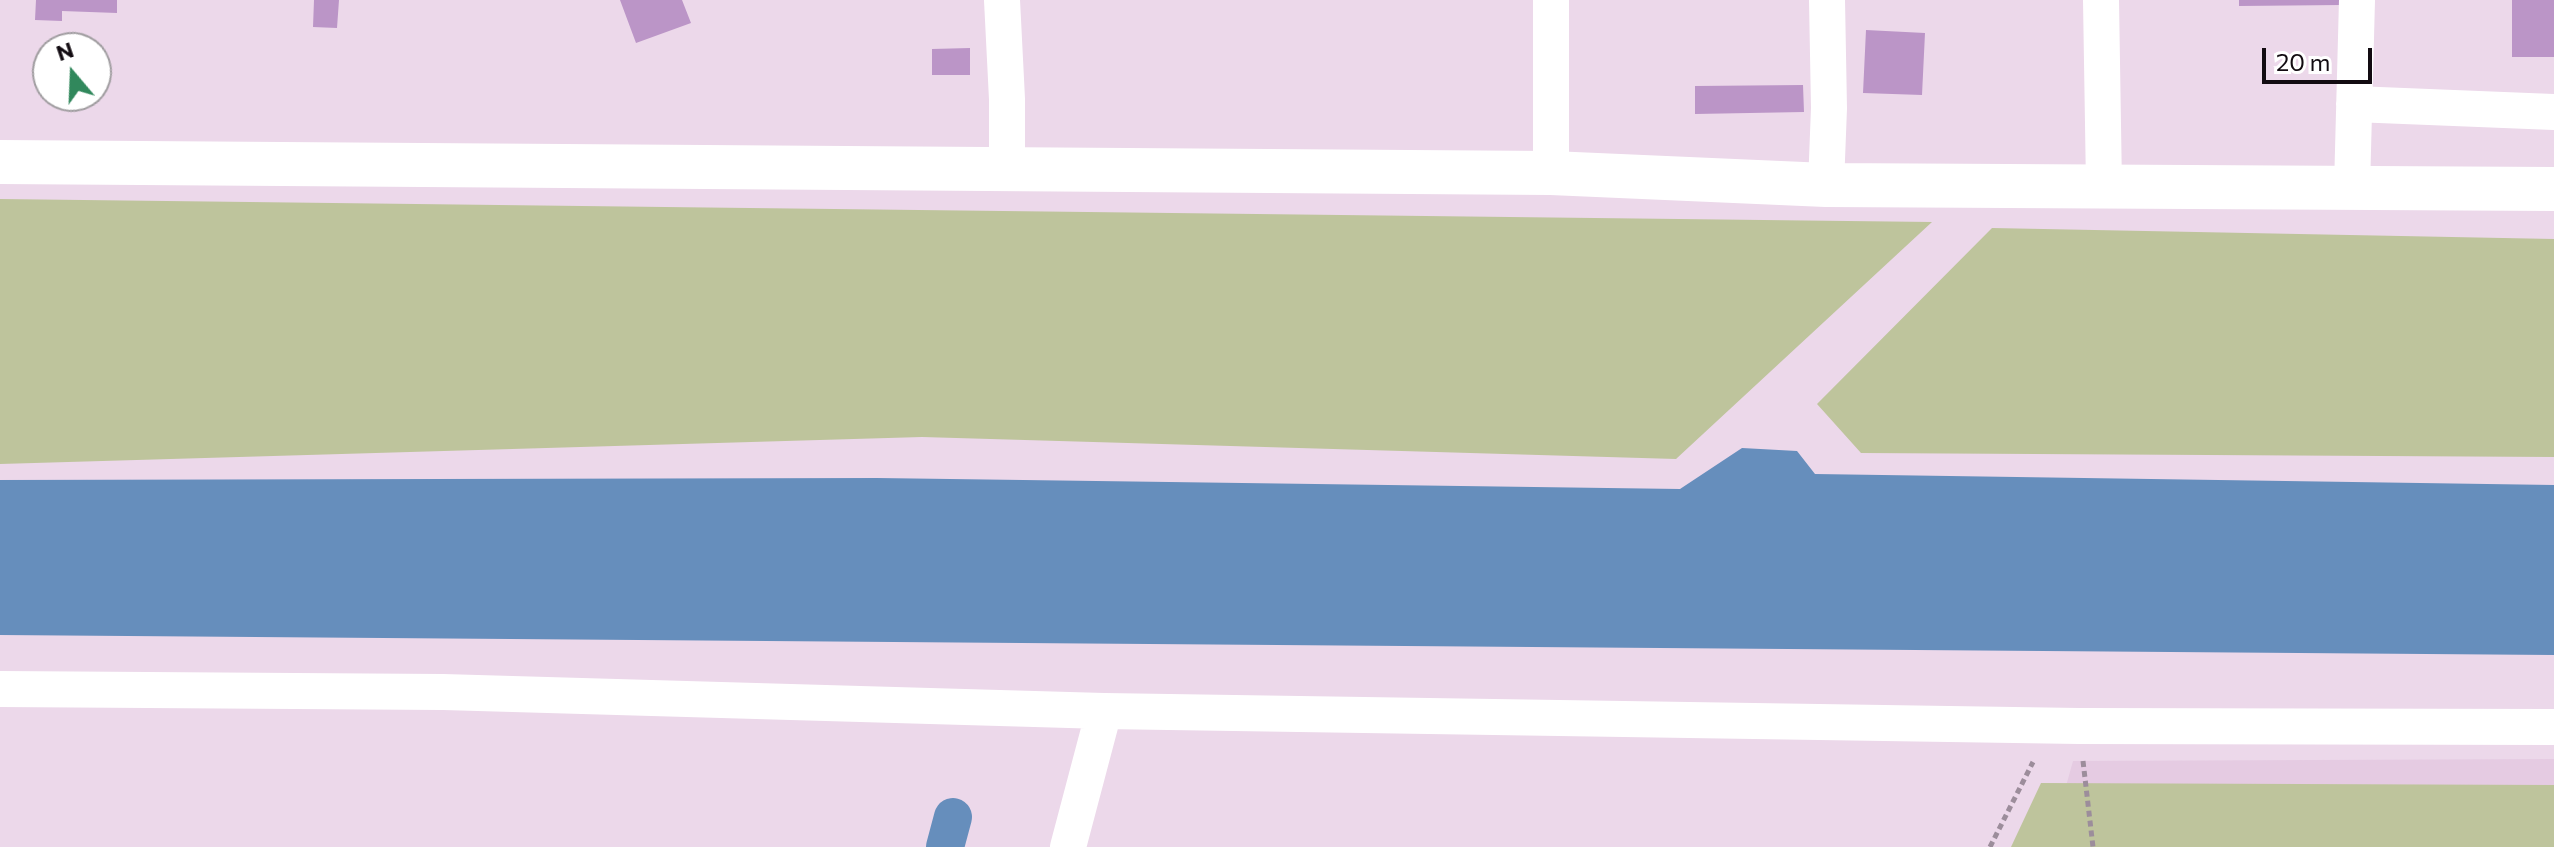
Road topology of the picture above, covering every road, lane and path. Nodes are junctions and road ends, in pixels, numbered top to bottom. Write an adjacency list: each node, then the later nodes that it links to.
1 (1002, 0): 9 (street)
2 (1551, 0): 10 (street)
3 (1827, 0): 11 (street)
4 (2101, 0): 12 (street)
5 (2357, 0): 6 (street)
6 (2354, 104): 7 (street); 13 (street)
7 (2554, 112)
8 (0, 162): 9 (main road)
9 (1007, 171): 10 (main road)
10 (1551, 173): 11 (main road)
11 (1826, 185): 12 (main road)
12 (2104, 186): 13 (main road)
13 (2352, 188): 14 (main road)
14 (2554, 189)
15 (0, 689): 16 (street)
16 (1104, 711): 17 (street); 19 (street)
17 (2065, 726): 18 (street); 20 (path); 21 (path)
18 (2554, 727)
19 (1068, 847)
20 (1990, 847)
21 (2093, 847)

